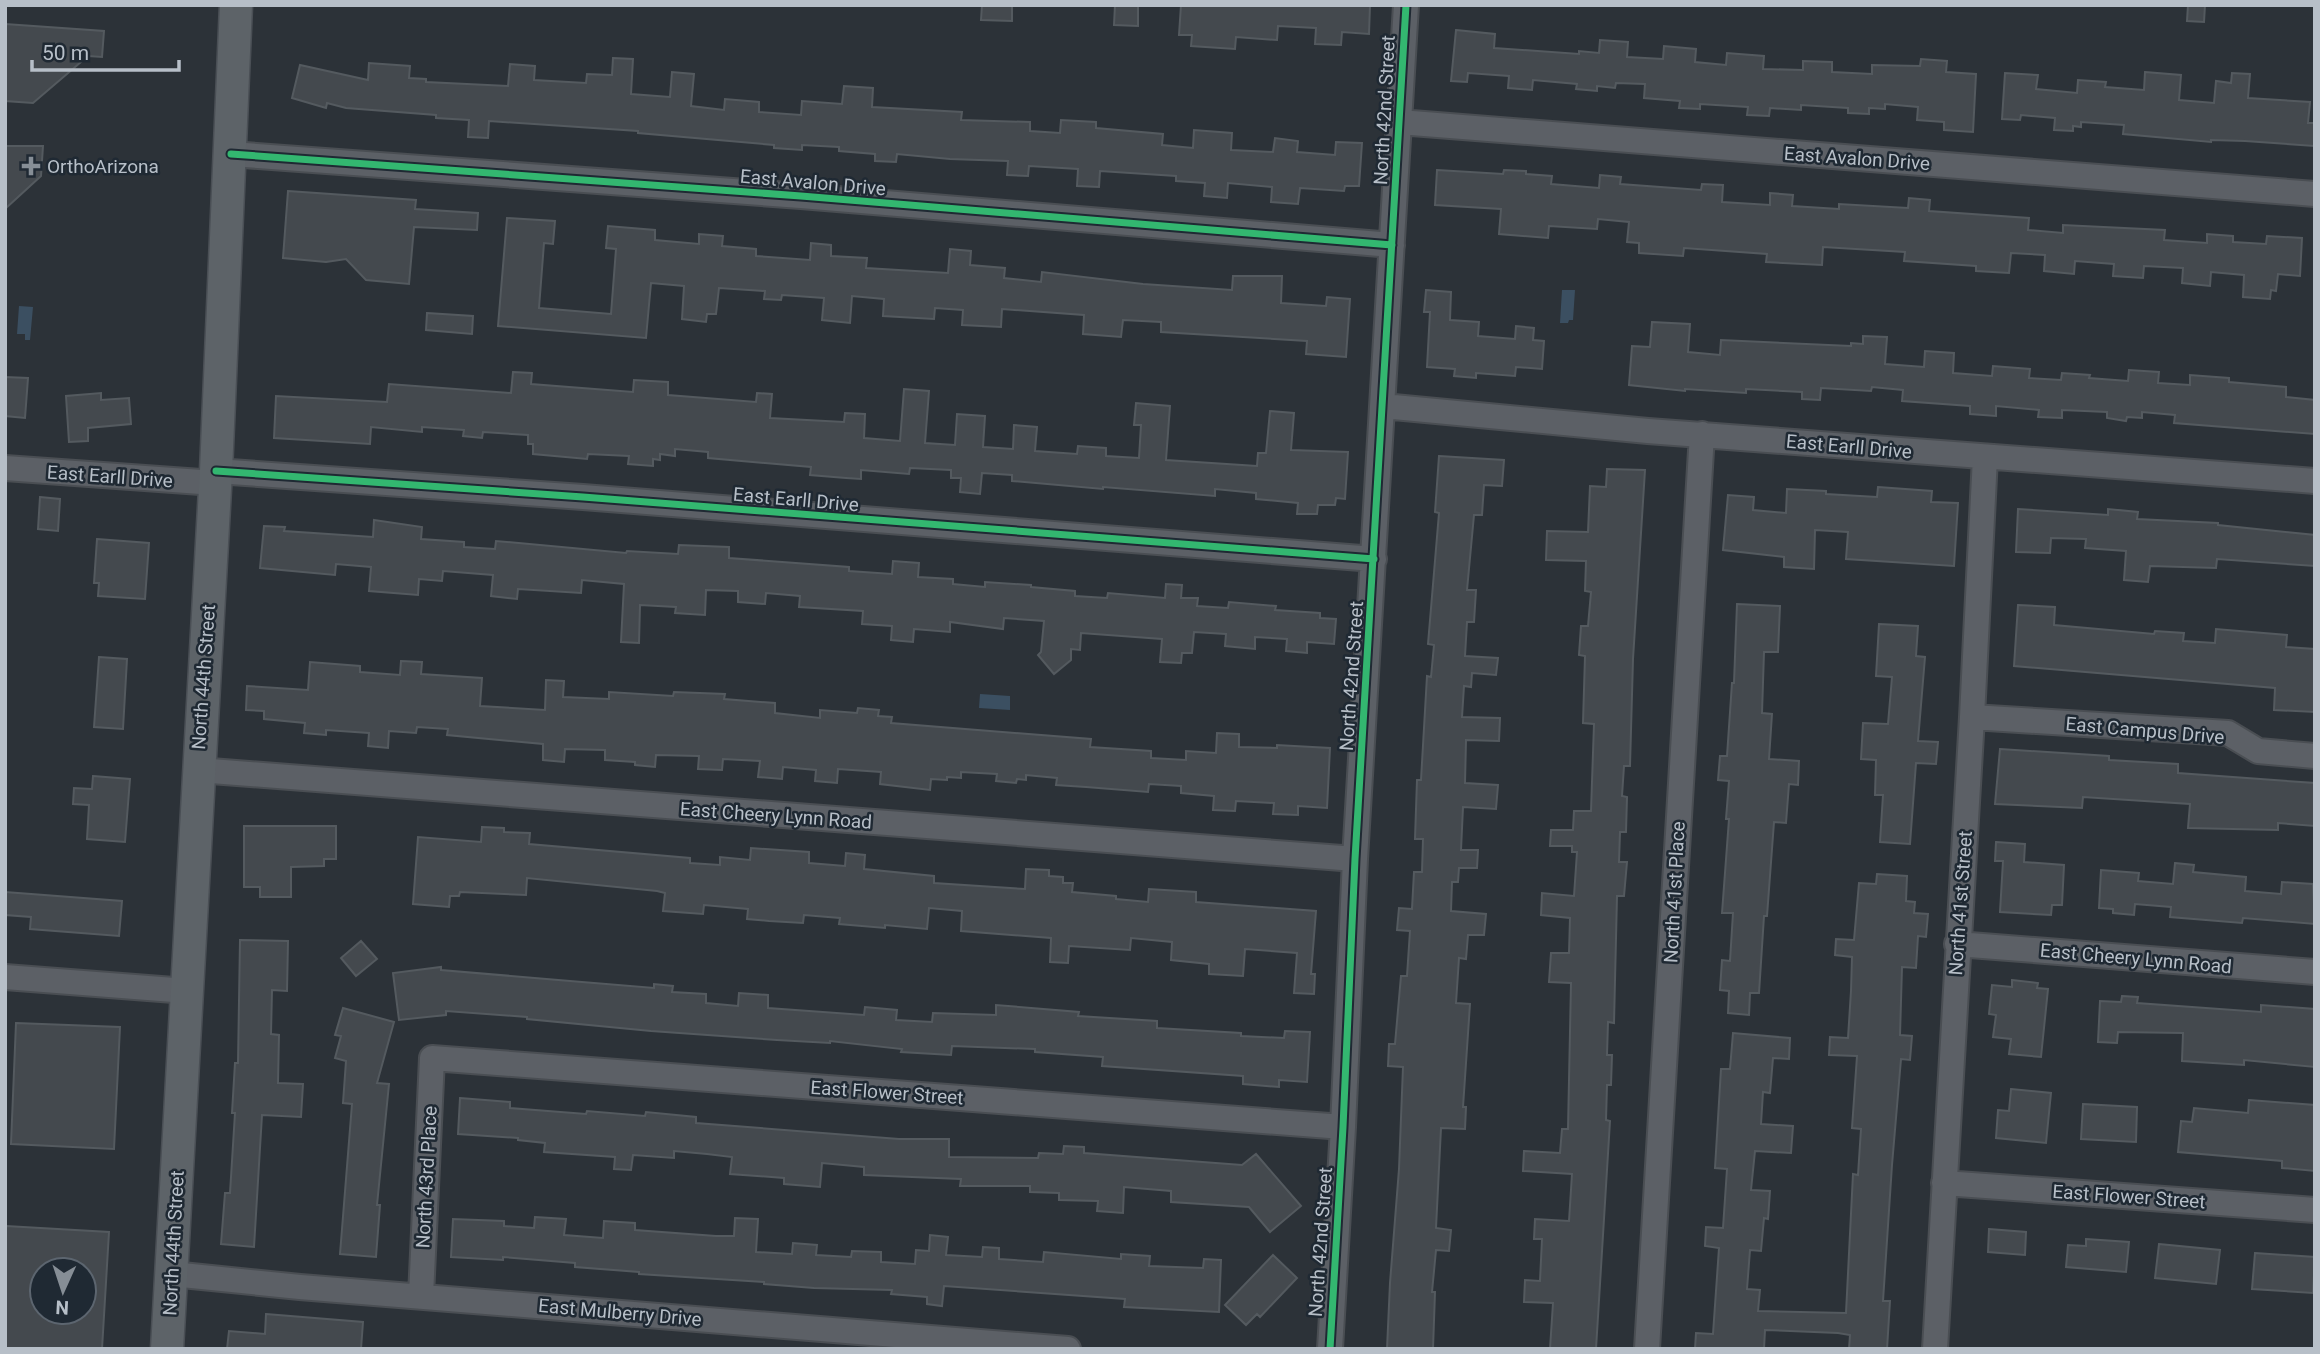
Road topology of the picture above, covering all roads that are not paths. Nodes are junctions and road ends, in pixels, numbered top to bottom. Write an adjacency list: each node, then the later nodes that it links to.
1 (236, 5): 4 (main road, North 44th Street)
2 (1406, 5): 3 (street, North 42nd Street)
3 (1399, 122): 5 (street, East Avalon Drive); 6 (street, North 42nd Street)
4 (231, 153): 6 (street, East Avalon Drive); 11 (main road, North 44th Street)
5 (2315, 194)
6 (1392, 245): 7 (street, North 42nd Street)
7 (1383, 406): 8 (street, East Earll Drive); 13 (street, North 42nd Street)
8 (1702, 434): 9 (street, East Earll Drive); 31 (street, North 41st Place)
9 (1985, 457): 12 (street, East Earll Drive); 14 (street, North 41st Street)
10 (5, 468): 11 (street, East Earll Drive)
11 (215, 477): 13 (street, East Earll Drive); 16 (main road, North 44th Street)
12 (2315, 481)
13 (1374, 559): 17 (street, North 42nd Street)
14 (1972, 717): 15 (street, East Campus Drive); 18 (street, North 41st Street)
15 (2315, 756)
16 (198, 770): 17 (street, East Cheery Lynn Road); 21 (main road, North 44th Street)
17 (1355, 859): 23 (street, North 42nd Street)
18 (1957, 944): 19 (street, East Cheery Lynn Road); 24 (street, North 41st Street)
19 (2315, 972)
20 (5, 977): 21 (street)
21 (187, 991): 26 (main road, North 44th Street)
22 (432, 1058): 23 (street, East Flower Street); 27 (street, North 43rd Place)
23 (1343, 1127): 30 (street, North 42nd Street)
24 (1944, 1183): 25 (street, East Flower Street); 32 (street, North 41st Street)
25 (2315, 1210)
26 (172, 1274): 27 (street, East Mulberry Drive); 28 (main road, North 44th Street)
27 (421, 1296): 29 (street, East Mulberry Drive)
28 (167, 1349)
29 (1068, 1349)
30 (1329, 1349)
31 (1647, 1349)
32 (1935, 1349)

